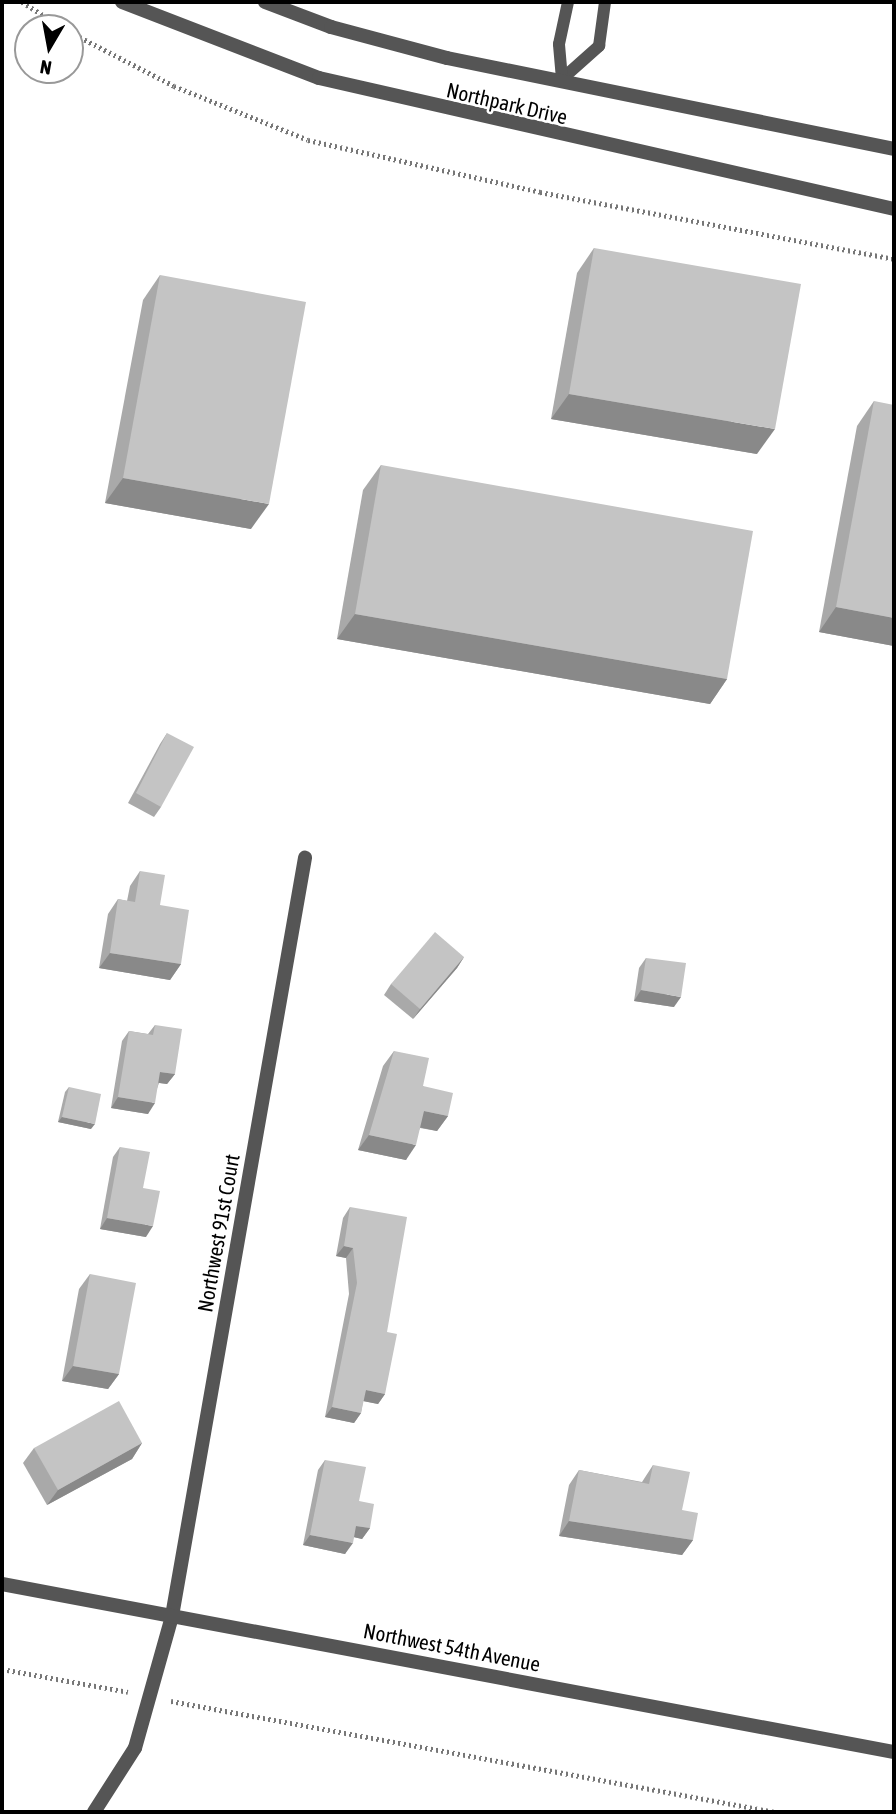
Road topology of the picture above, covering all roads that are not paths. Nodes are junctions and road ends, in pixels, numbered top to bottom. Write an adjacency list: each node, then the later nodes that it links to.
1 (122, 2): 7 (street, Northpark Drive)
2 (265, 2): 5 (street, Northpark Drive)
3 (568, 2): 5 (lane)
4 (605, 2): 5 (lane)
5 (562, 79): 6 (street, Northpark Drive)
6 (894, 149)
7 (894, 209)
8 (305, 858): 10 (street, Northwest 91st Court)
9 (2, 1584): 10 (street, Northwest 54th Avenue)
10 (172, 1616): 11 (street, Northwest 54th Avenue); 12 (street, Northwest 91st Court)
11 (894, 1752)
12 (94, 1812)

